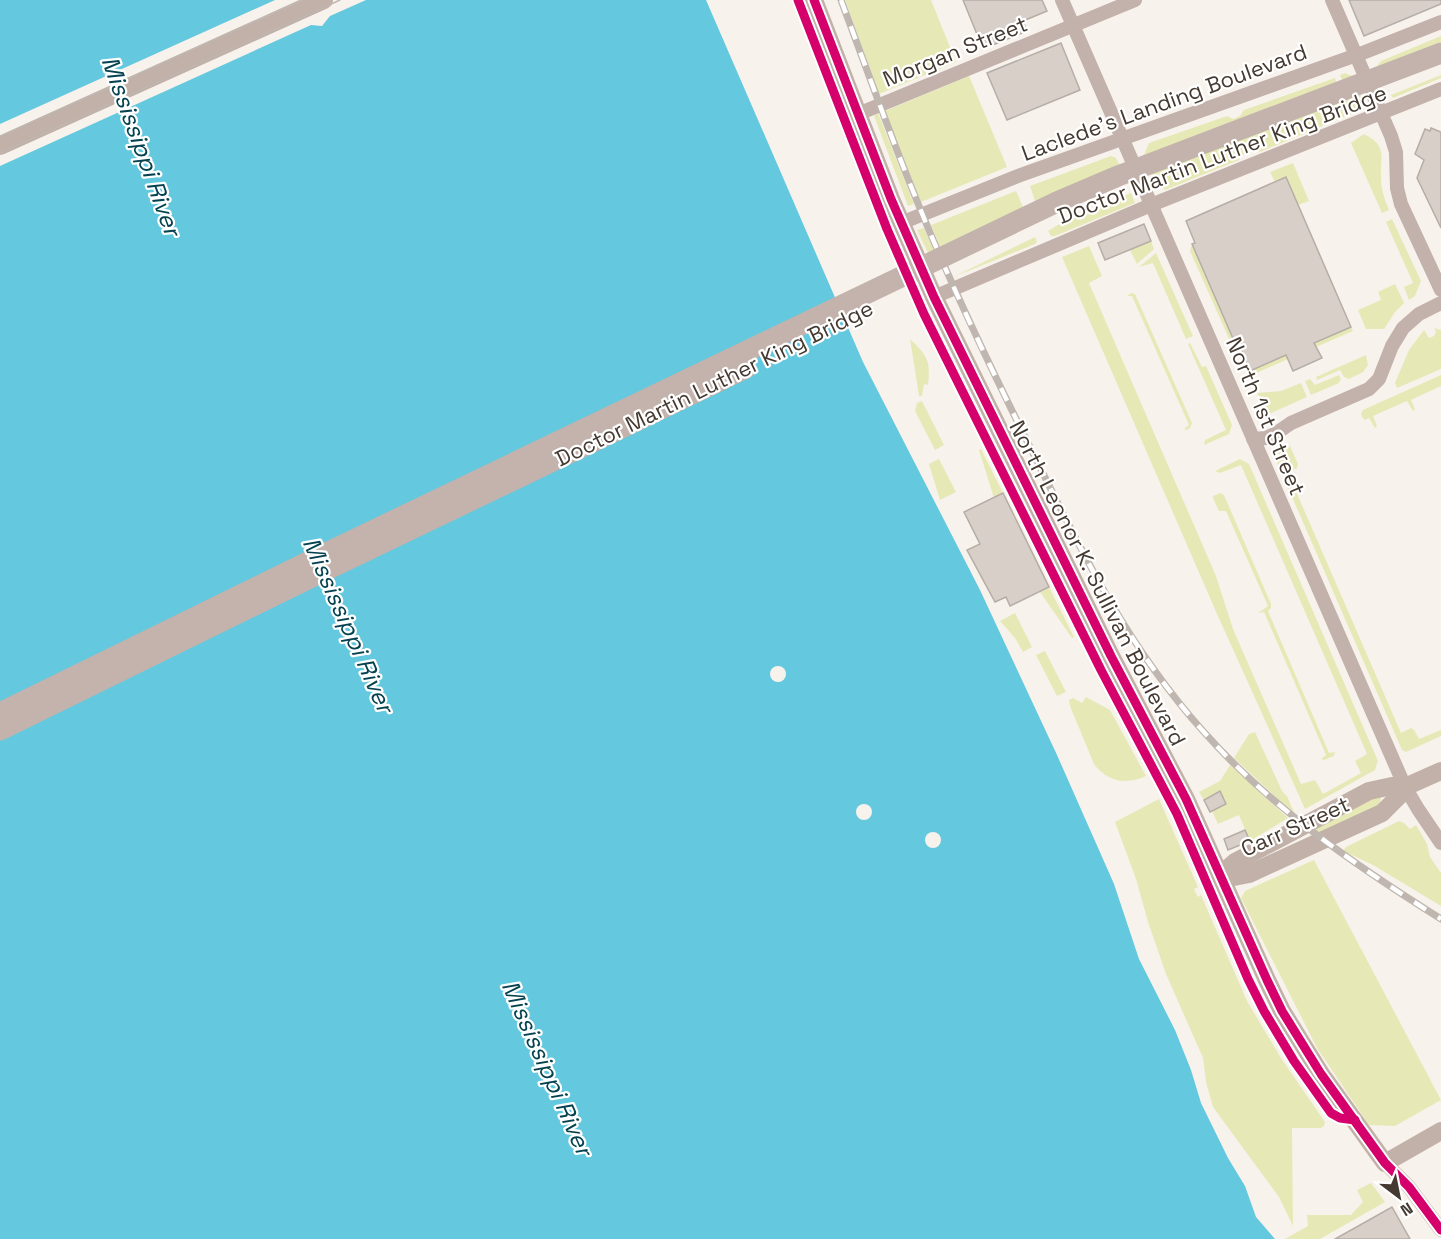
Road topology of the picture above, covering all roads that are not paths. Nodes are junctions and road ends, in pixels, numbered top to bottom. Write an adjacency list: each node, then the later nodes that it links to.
1 (324, 0): 15 (street)
2 (814, 0): 13 (street, North Leonor K. Sullivan Boulevard)
3 (1062, 0): 7 (street, North 1st Street)
4 (1135, 0): 7 (street, Morgan Street)
5 (1332, 0): 9 (street)
6 (1441, 22): 9 (street, Laclede's Landing Boulevard)
7 (1073, 26): 13 (street, Morgan Street); 14 (street, North 1st Street)
8 (1441, 53): 22 (main road, Doctor Martin Luther King Bridge, bridge)
9 (1356, 55): 12 (street); 14 (street, Laclede's Landing Boulevard)
10 (1441, 68): 23 (main road, Doctor Martin Luther King Bridge, bridge)
11 (1441, 89): 12 (street)
12 (1381, 113): 16 (street); 18 (street)
13 (858, 114): 17 (street, North Leonor K. Sullivan Boulevard)
14 (1122, 138): 16 (street, North 1st Street); 17 (street, Laclede's Landing Boulevard)
15 (0, 146)
16 (1151, 205): 19 (street); 21 (street, North 1st Street)
17 (901, 224): 19 (street, North Leonor K. Sullivan Boulevard)
18 (1441, 291)
19 (933, 297): 27 (street, North Leonor K. Sullivan Boulevard)
20 (1441, 303): 21 (street)
21 (1253, 439): 25 (street, North 1st Street)
22 (0, 713)
23 (0, 730)
24 (1441, 771): 25 (street, Carr Street)
25 (1405, 787): 26 (street, North 1st Street); 27 (street, Carr Street); 27 (street, Carr Street)
26 (1441, 843)
27 (1220, 875): 29 (street, North Leonor K. Sullivan Boulevard)
28 (1441, 1131): 29 (street)
29 (1385, 1163): 30 (street)
30 (1441, 1230)

